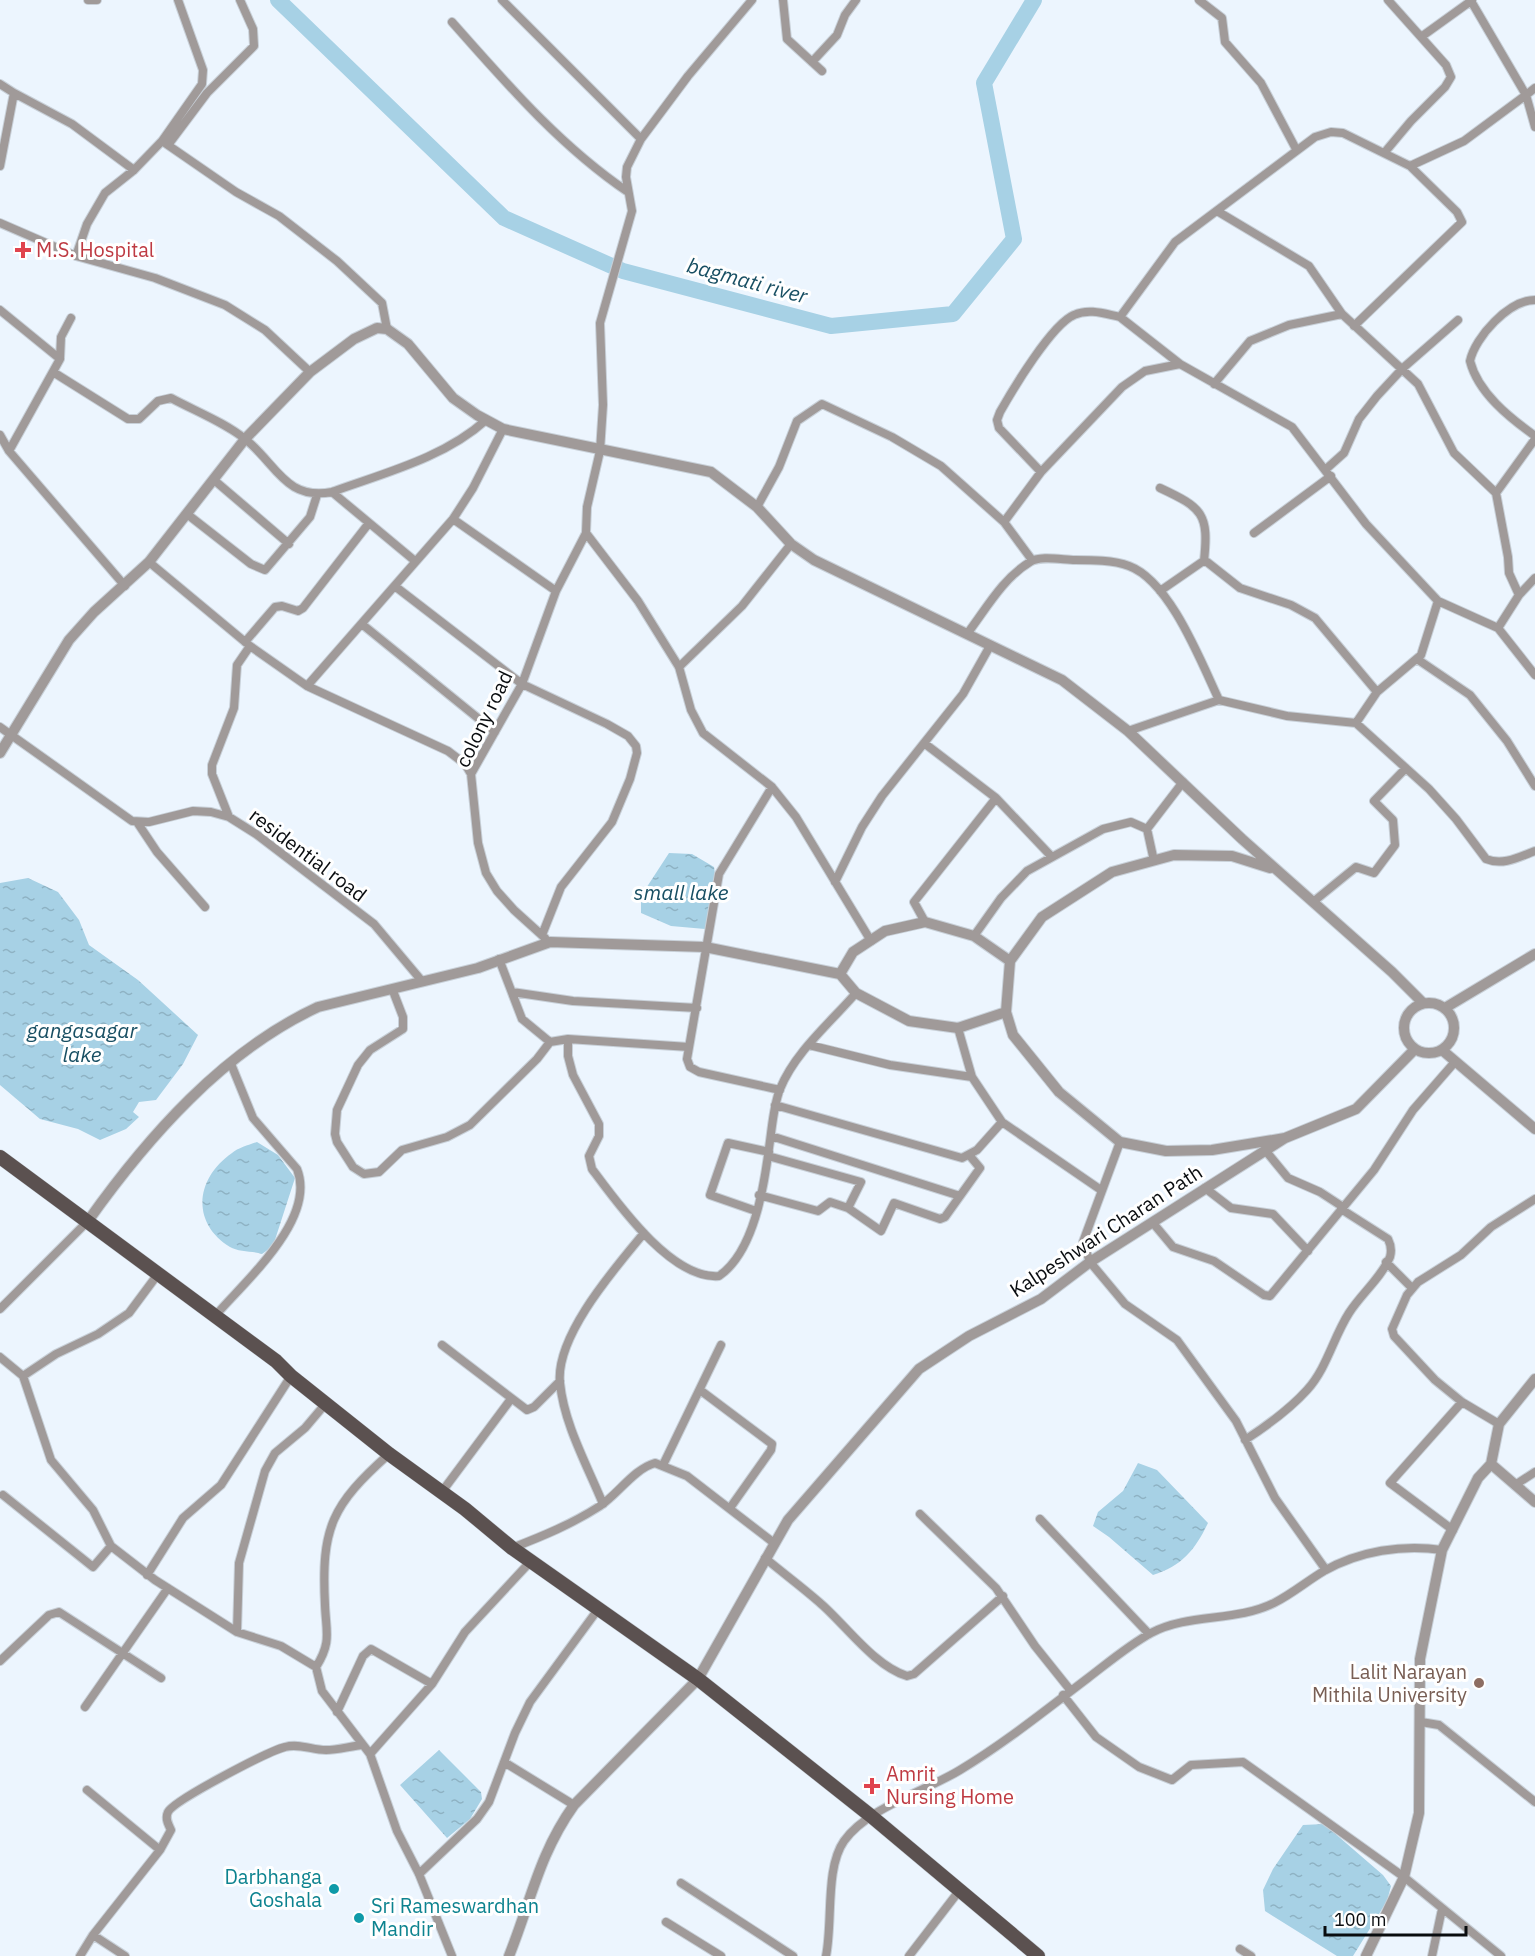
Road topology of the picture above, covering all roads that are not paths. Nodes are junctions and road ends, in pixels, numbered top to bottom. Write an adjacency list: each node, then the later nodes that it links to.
1 (88, 0): 2 (street)
2 (97, 0)
3 (178, 0): 22 (street)
4 (240, 0): 22 (street)
5 (502, 0): 21 (street)
6 (752, 0): 21 (street)
7 (783, 0): 14 (street)
8 (856, 0): 14 (street)
9 (1199, 0): 23 (street)
10 (1388, 0): 13 (street)
11 (1471, 1): 13 (street); 19 (street)
12 (452, 22): 28 (street)
13 (1422, 37): 24 (street)
14 (812, 62): 15 (street)
15 (822, 71)
16 (0, 84): 18 (street)
17 (1535, 88): 19 (street)
18 (14, 93): 25 (street); 27 (street)
19 (1526, 95): 20 (street); 26 (street)
20 (1535, 126)
21 (641, 139): 28 (street)
22 (165, 143): 27 (street); 39 (street)
23 (1296, 149): 24 (street); 29 (street)
24 (1385, 152): 26 (street)
25 (0, 166)
26 (1410, 166): 38 (street)
27 (134, 170): 31 (street)
28 (628, 192): 52 (street)
29 (1217, 211): 34 (street); 35 (street)
30 (0, 223): 31 (street)
31 (76, 256): 44 (street)
32 (1535, 300): 49 (street)
33 (0, 310): 40 (street)
34 (1342, 314): 38 (street); 45 (street)
35 (1120, 317): 41 (street); 53 (street)
36 (71, 318): 40 (street)
37 (1458, 320): 42 (street)
38 (1354, 326): 42 (street)
39 (387, 329): 44 (street); 46 (street)
40 (60, 359): 43 (street)
41 (1180, 364): 45 (street); 53 (street)
42 (1403, 368): 54 (street); 58 (street)
43 (53, 372): 50 (street); 51 (street)
44 (310, 372): 50 (street)
45 (1214, 384): 54 (street)
46 (486, 420): 47 (street); 57 (street)
47 (503, 429): 52 (street); 62 (street)
48 (0, 435): 51 (street)
49 (1535, 438): 58 (street)
50 (245, 439): 55 (street); 59 (street)
51 (9, 451): 74 (street)
52 (600, 451): 60 (street); 65 (street)
53 (1041, 472): 63 (street)
54 (1328, 473): 66 (street); 79 (street)
55 (214, 480): 61 (street); 67 (street)
56 (1160, 488): 71 (street)
57 (332, 492): 59 (street); 64 (street)
58 (1496, 493): 78 (street)
59 (317, 495): 67 (street)
60 (757, 507): 63 (street); 68 (street)
61 (188, 514): 67 (street); 72 (street)
62 (453, 519): 70 (street); 76 (street)
63 (1004, 522): 69 (street)
64 (369, 523): 70 (street); 83 (street)
65 (586, 533): 76 (street, colony road); 86 (street)
66 (1254, 533)
67 (289, 544)
68 (791, 544): 82 (street); 86 (street)
69 (1032, 560): 77 (street); 82 (street)
70 (415, 561): 75 (street)
71 (1204, 561): 77 (street); 90 (street)
72 (149, 562): 74 (street); 83 (street)
73 (1535, 578): 78 (street)
74 (124, 586): 96 (street)
75 (396, 587): 80 (street); 88 (street)
76 (556, 591): 88 (street, colony road)
77 (1160, 591): 91 (street)
78 (1519, 595): 81 (street)
79 (1438, 601): 81 (street); 85 (street)
80 (363, 625): 89 (street); 95 (street)
81 (1498, 628): 87 (street)
82 (967, 634): 84 (street)
83 (247, 644): 89 (street); 105 (street)
84 (990, 646): 94 (street); 97 (street)
85 (1417, 659): 90 (street); 102 (street)
86 (679, 667): 103 (street)
87 (1535, 675)
88 (522, 684): 95 (street, colony road); 117 (street)
89 (307, 687): 100 (street)
90 (1377, 692): 92 (street)
91 (1220, 700): 92 (street); 94 (street)
92 (1356, 723): 99 (street)
93 (0, 727): 96 (street)
94 (1128, 731): 101 (street)
95 (495, 732): 100 (street, colony road)
96 (10, 735): 98 (street); 106 (street)
97 (924, 743): 104 (street); 112 (street)
98 (0, 753)
99 (1406, 768): 108 (street); 113 (street)
100 (471, 774): 117 (street, colony road)
101 (1183, 782): 107 (street); 111 (street)
102 (1535, 786)
103 (772, 787): 112 (street); 119 (street)
104 (996, 798): 109 (street); 115 (street)
105 (229, 817): 106 (street, residential road); 124 (street, residential road)
106 (137, 822): 114 (street)
107 (1147, 829): 109 (street); 110 (street)
108 (1535, 851)
109 (1051, 856): 116 (street)
110 (1154, 861): 111 (street); 122 (street)
111 (1275, 869): 113 (street)
112 (835, 882): 118 (street)
113 (1313, 902): 128 (street)
114 (206, 907)
115 (925, 922): 116 (street); 118 (street)
116 (974, 936): 122 (street)
117 (546, 938): 119 (street); 121 (street)
118 (871, 941): 123 (street)
119 (705, 947): 123 (street); 129 (street)
120 (1535, 954): 130 (street)
121 (499, 959): 124 (street); 126 (street)
122 (1010, 961): 131 (street)
123 (840, 974): 127 (street)
124 (421, 980): 125 (street)
125 (393, 991): 134 (street); 139 (street)
126 (512, 992): 129 (street); 134 (street)
127 (856, 993): 132 (street); 135 (street)
128 (1423, 1003): 130 (street); 137 (street)
129 (697, 1008): 136 (street)
130 (1445, 1008): 138 (street)
131 (1006, 1012): 132 (street); 148 (street)
132 (958, 1028): 141 (street)
133 (568, 1040): 134 (street); 136 (street); 163 (street)
134 (550, 1042)
135 (809, 1045): 141 (street); 142 (street)
136 (689, 1047): 142 (street)
137 (1415, 1049): 138 (street); 147 (street)
138 (1442, 1050): 140 (street)
139 (231, 1064): 161 (street); 170 (street)
140 (1454, 1064): 145 (street); 159 (street)
141 (972, 1077): 144 (street)
142 (780, 1090): 143 (street)
143 (775, 1105): 146 (street); 151 (street)
144 (1002, 1122): 151 (street); 154 (street)
145 (1535, 1129)
146 (771, 1136): 150 (street); 156 (street)
147 (1285, 1138): 148 (street); 149 (street, Kalpeshwari Charan Path)
148 (1120, 1142): 154 (street)
149 (1265, 1150): 153 (street, Kalpeshwari Charan Path); 159 (street)
150 (768, 1154): 155 (street); 158 (street); 160 (street)
151 (970, 1156): 156 (street)
152 (0, 1157): 161 (main road)
153 (1205, 1188): 162 (street, Kalpeshwari Charan Path); 164 (street)
154 (1101, 1190): 165 (street)
155 (759, 1196): 158 (street); 160 (street)
156 (960, 1196): 158 (street)
157 (1535, 1199): 168 (street)
158 (848, 1208)
159 (1342, 1208): 164 (street); 166 (street)
160 (756, 1211): 163 (street)
161 (88, 1221): 167 (main road); 169 (street)
162 (1153, 1224): 164 (street); 165 (street, Kalpeshwari Charan Path)
163 (644, 1233): 177 (street)
164 (1308, 1251)
165 (1090, 1262): 183 (street); 197 (street, Kalpeshwari Charan Path)
166 (1386, 1262): 168 (street); 183 (street)
167 (158, 1274): 170 (main road); 174 (street)
168 (1412, 1287): 181 (street)
169 (0, 1309)
170 (214, 1316): 175 (main road)
171 (442, 1345): 179 (street)
172 (722, 1345): 178 (street)
173 (0, 1357): 174 (street)
174 (23, 1376): 198 (street)
175 (291, 1376): 180 (main road); 204 (street)
176 (1535, 1379): 182 (street)
177 (560, 1381): 179 (street); 192 (street)
178 (700, 1390): 186 (street); 193 (street)
179 (511, 1399): 189 (street)
180 (327, 1402): 184 (main road); 208 (street)
181 (1462, 1402): 182 (street); 196 (street)
182 (1499, 1424): 185 (street)
183 (1245, 1440): 203 (street)
184 (389, 1454): 189 (main road); 212 (street)
185 (1491, 1464): 188 (street); 196 (street)
186 (663, 1465): 192 (street); 193 (street)
187 (1535, 1472): 188 (street)
188 (1515, 1485): 191 (street)
189 (441, 1493): 199 (main road)
190 (3, 1495): 198 (street)
191 (1535, 1502)
192 (603, 1504): 199 (street)
193 (730, 1508): 197 (street)
194 (920, 1514): 206 (street)
195 (1040, 1519): 209 (street)
196 (1453, 1530): 200 (street)
197 (774, 1543): 201 (street, Kalpeshwari Charan Path)
198 (111, 1546): 204 (street)
199 (512, 1548): 202 (main road)
200 (1442, 1550): 203 (street); 219 (street)
201 (765, 1558): 206 (street); 214 (street, Kalpeshwari Charan Path)
202 (531, 1561): 207 (main road); 215 (street)
203 (1326, 1570): 209 (street)
204 (147, 1575): 205 (street)
205 (168, 1588): 208 (street); 210 (street)
206 (1003, 1596): 216 (street)
207 (599, 1608): 214 (main road); 222 (street)
208 (237, 1632): 212 (street)
209 (1149, 1634): 216 (street)
210 (123, 1653): 211 (street); 213 (street); 217 (street)
211 (0, 1661)
212 (316, 1666): 218 (street)
213 (161, 1678)
214 (698, 1678): 225 (street, Kalpeshwari Charan Path); 226 (main road)
215 (432, 1684): 218 (street); 221 (street)
216 (1067, 1693): 226 (street); 229 (street)
217 (85, 1707)
218 (337, 1712): 220 (street)
219 (1421, 1722): 224 (street); 229 (street)
220 (363, 1745): 221 (street); 227 (street)
221 (370, 1754): 228 (street)
222 (504, 1762): 225 (street); 228 (street)
223 (87, 1790): 227 (street)
224 (1535, 1802)
225 (574, 1805): 240 (street, Kalpeshwari Charan Path)
226 (871, 1816): 231 (main road); 243 (street)
227 (160, 1850): 234 (street)
228 (419, 1874): 239 (street)
229 (1404, 1877): 232 (street); 247 (street)
230 (681, 1883): 242 (street)
231 (959, 1891): 244 (street); 245 (main road)
232 (1442, 1910): 248 (street); 249 (street)
233 (666, 1922): 241 (street)
234 (93, 1935): 236 (street); 237 (street)
235 (1240, 1949): 246 (street)
236 (114, 1953): 238 (street)
237 (80, 1956)
238 (125, 1956)
239 (453, 1956)
240 (509, 1956)
241 (721, 1956)
242 (793, 1956)
243 (826, 1956)
244 (909, 1956)
245 (1038, 1956)
246 (1251, 1956)
247 (1366, 1956)
248 (1432, 1956)
249 (1501, 1956)

